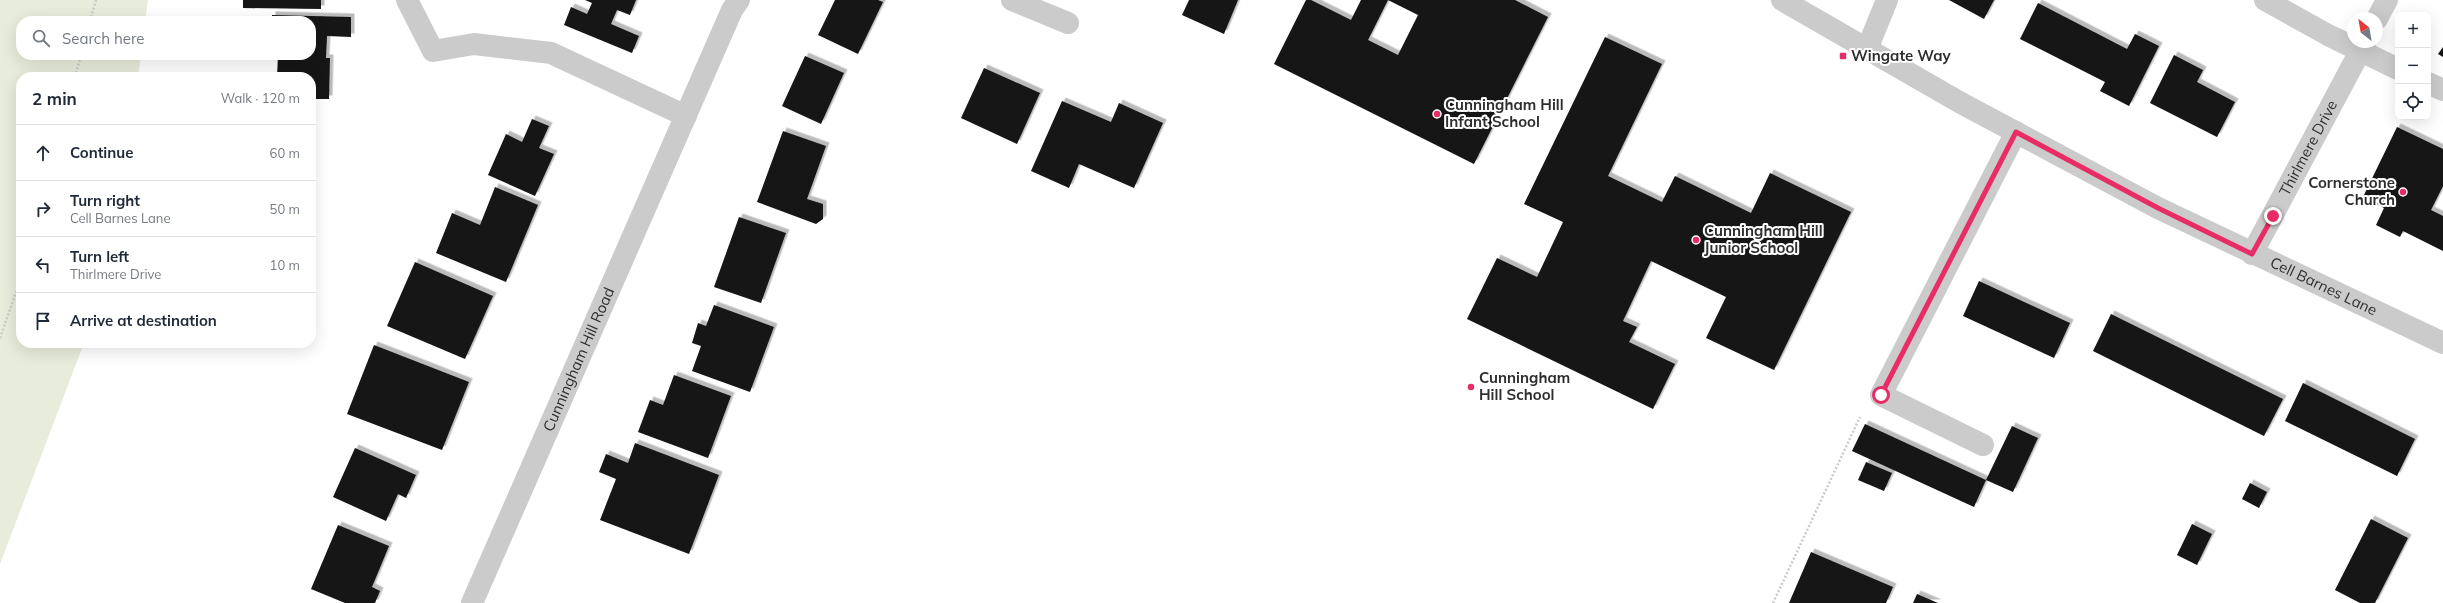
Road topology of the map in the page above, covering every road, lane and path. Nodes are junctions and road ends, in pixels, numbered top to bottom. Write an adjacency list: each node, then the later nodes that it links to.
1 (96, 0): 10 (path)
2 (407, 0): 21 (street)
3 (738, 0): 21 (street, Cunningham Hill Road)
4 (1012, 0): 11 (street)
5 (1782, 0): 15 (street, Cell Barnes Lane)
6 (1887, 0): 15 (street)
7 (2265, 0): 12 (street)
8 (2387, 0): 9 (street)
9 (2381, 12)
10 (91, 16)
11 (1068, 23)
12 (2347, 39)
13 (2361, 48): 23 (street, Thirlmere Drive)
14 (2365, 48): 17 (street)
15 (1867, 49): 22 (street, Cell Barnes Lane)
16 (80, 60): 18 (path)
17 (2395, 67)
18 (76, 72)
19 (2430, 84): 20 (street)
20 (2443, 90)
21 (686, 116): 29 (street, Cunningham Hill Road)
22 (2016, 132): 23 (street, Cell Barnes Lane); 27 (street)
23 (2252, 254): 26 (street, Cell Barnes Lane)
24 (16, 292): 25 (path)
25 (0, 338)
26 (2443, 343)
27 (1881, 395): 28 (street); 30 (path)
28 (1983, 445)
29 (472, 603)
30 (1773, 603)

